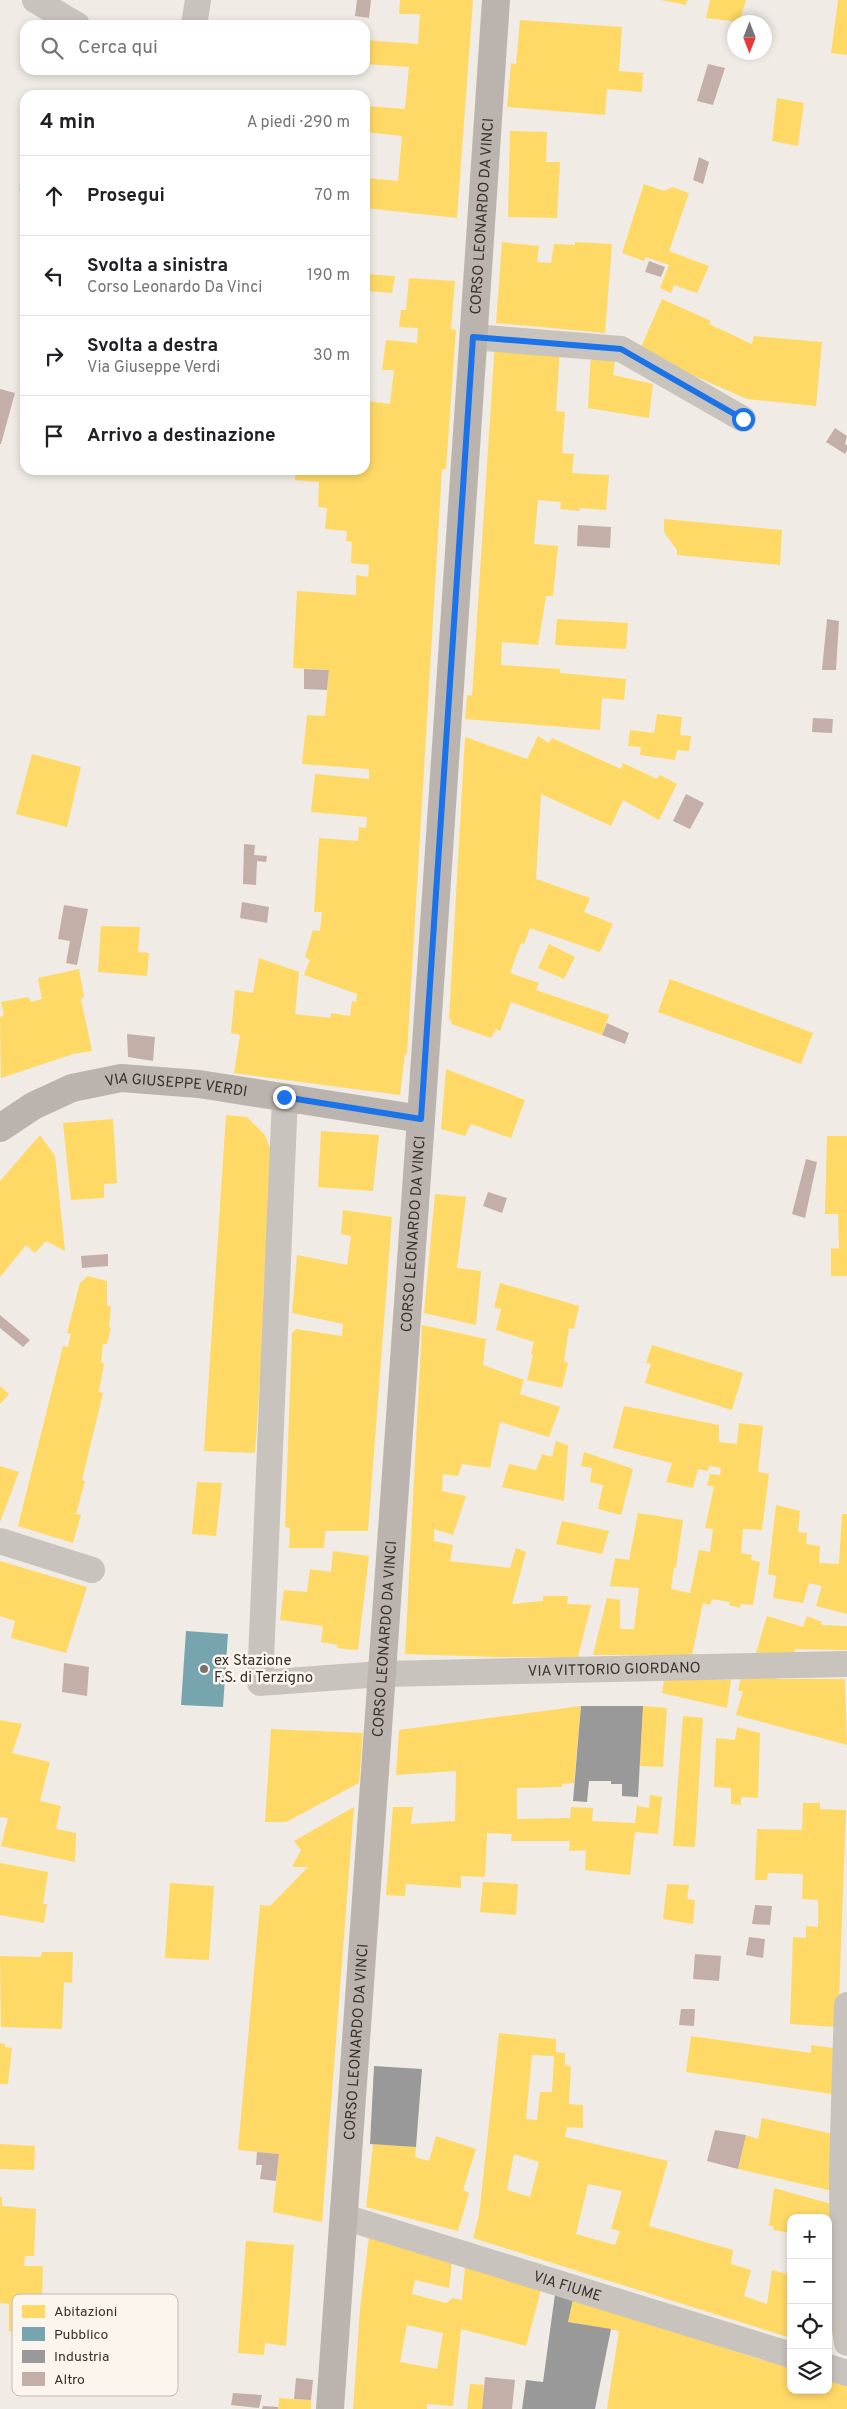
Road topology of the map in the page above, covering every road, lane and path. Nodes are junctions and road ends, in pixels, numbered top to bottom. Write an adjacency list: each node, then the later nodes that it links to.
1 (35, 0): 4 (street)
2 (198, 0): 5 (street)
3 (496, 0): 6 (main road, CORSO LEONARDO DA VINCI)
4 (69, 20)
5 (195, 20)
6 (473, 337): 7 (street); 9 (main road, CORSO LEONARDO DA VINCI)
7 (743, 419)
8 (284, 1097): 9 (main road, VIA GIUSEPPE VERDI); 10 (main road, VIA GIUSEPPE VERDI); 14 (street, VIA VITTORIO GIORDANO)
9 (421, 1119): 14 (main road, CORSO LEONARDO DA VINCI)
10 (0, 1128)
11 (0, 1541): 12 (street)
12 (92, 1570)
13 (847, 1664): 14 (street, VIA VITTORIO GIORDANO)
14 (382, 1674): 17 (main road, CORSO LEONARDO DA VINCI)
15 (847, 2005): 16 (street)
16 (845, 2170): 18 (street)
17 (344, 2217): 19 (street, VIA FIUME); 22 (main road, CORSO LEONARDO DA VINCI)
18 (847, 2343)
19 (787, 2355)
20 (832, 2368): 21 (street)
21 (847, 2373)
22 (330, 2409)

